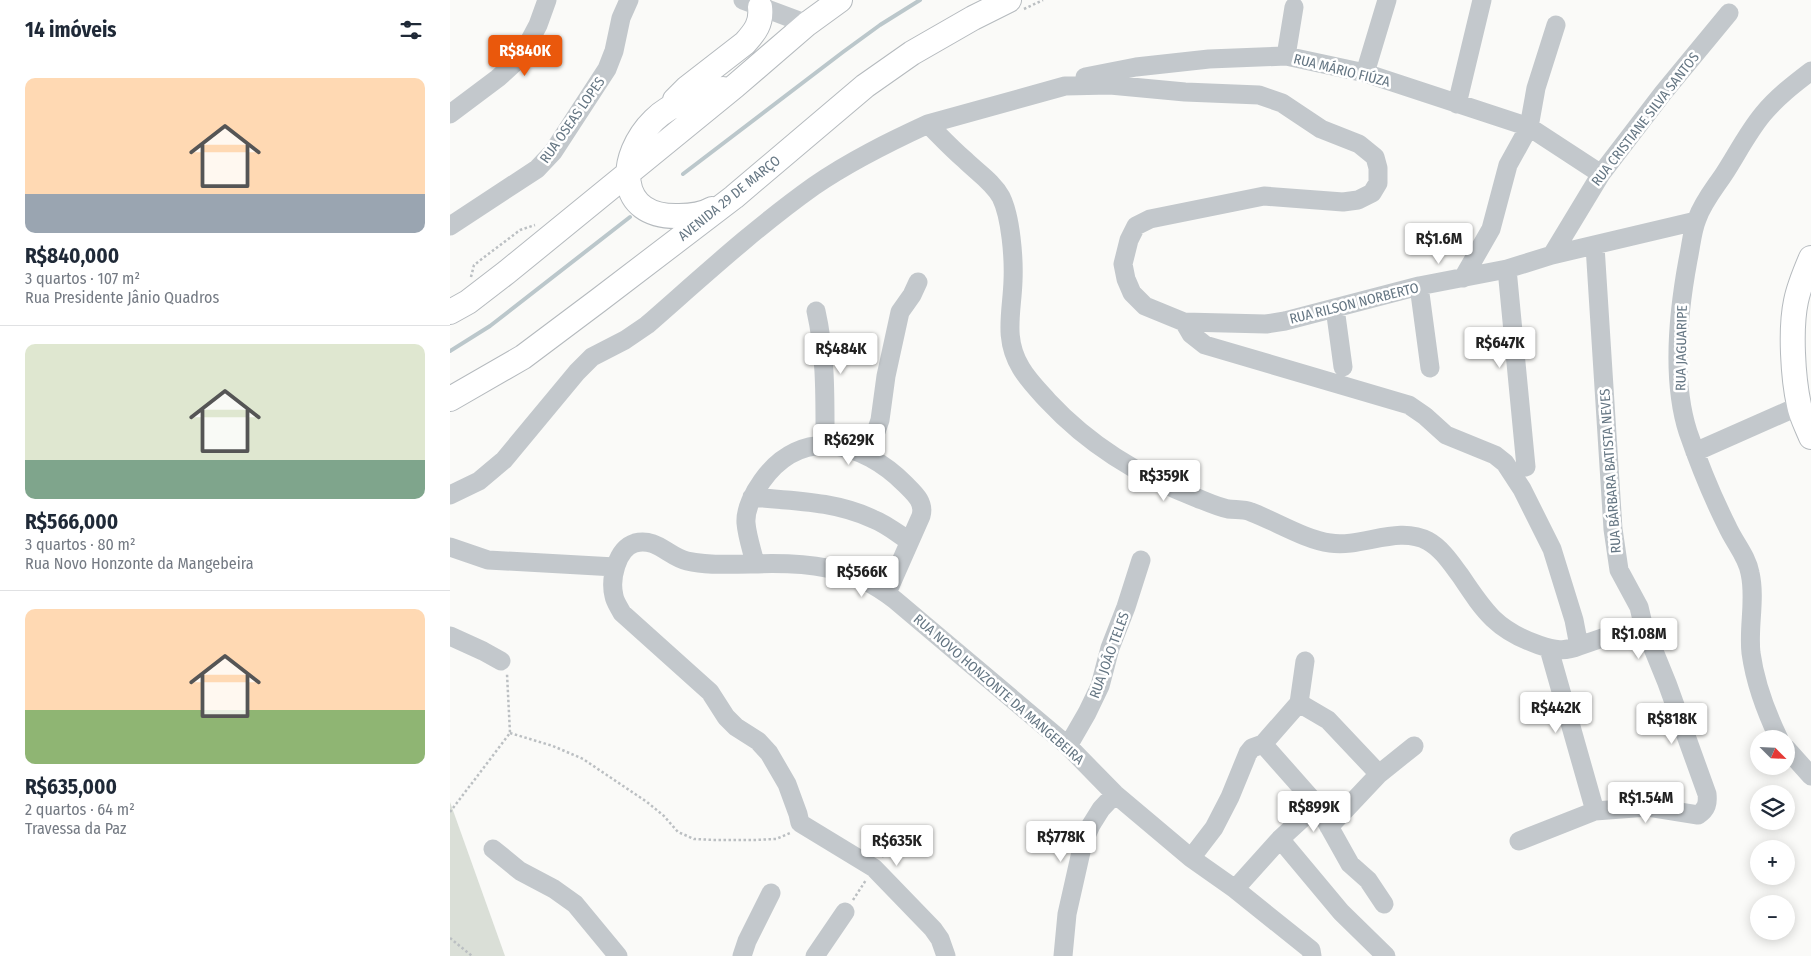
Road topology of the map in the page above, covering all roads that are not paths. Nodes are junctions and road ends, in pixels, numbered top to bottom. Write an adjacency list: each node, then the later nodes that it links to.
1 (547, 0): 19 (street)
2 (629, 0): 26 (street, RUA OSEAS LOPES)
3 (840, 0): 10 (main road)
4 (1009, 0): 24 (main road, AVENIDA 29 DE MARÇO)
5 (1387, 0): 14 (street)
6 (1482, 0): 17 (street)
7 (752, 4): 10 (street); 18 (main road)
8 (1294, 7): 12 (street)
9 (1728, 13): 23 (street, RUA CRISTIANE SILVA SANTOS)
10 (807, 24): 15 (main road)
11 (1556, 26): 21 (street)
12 (1286, 56): 14 (street, RUA MÁRIO FIÚZA); 16 (street, RUA MÁRIO FIÚZA)
13 (1811, 71): 25 (street, RUA JAGUARIPE)
14 (1365, 73): 17 (street, RUA MÁRIO FIÚZA)
15 (734, 86): 18 (main road); 22 (main road)
16 (1065, 86): 20 (street); 37 (street)
17 (1457, 104): 21 (street, RUA MÁRIO FIÚZA)
18 (669, 108): 22 (main road)
19 (450, 114)
20 (928, 124): 47 (street); 58 (street)
21 (1529, 127): 23 (street, RUA MÁRIO FIÚZA); 31 (street)
22 (627, 174): 24 (main road); 36 (main road)
23 (1601, 174): 28 (street, RUA CRISTIANE SILVA SANTOS)
24 (734, 197): 40 (main road, AVENIDA 29 DE MARÇO)
25 (1696, 221): 27 (street, RUA RILSON NORBERTO); 44 (street, RUA JAGUARIPE)
26 (450, 226)
27 (1594, 246): 28 (street, RUA RILSON NORBERTO); 55 (street, RUA BÁRBARA BATISTA NEVES)
28 (1552, 255): 30 (street, RUA RILSON NORBERTO)
29 (1811, 258): 41 (main road)
30 (1507, 268): 31 (street, RUA RILSON NORBERTO); 46 (street)
31 (1463, 278): 33 (street, RUA RILSON NORBERTO)
32 (918, 282): 45 (street)
33 (1419, 286): 34 (street, RUA RILSON NORBERTO); 39 (street)
34 (1335, 308): 37 (street, RUA RILSON NORBERTO); 38 (street)
35 (816, 310): 43 (street)
36 (450, 312)
37 (1184, 322): 57 (street)
38 (1342, 368)
39 (1430, 368)
40 (450, 399)
41 (1799, 406): 42 (main road); 44 (street)
42 (1811, 437)
43 (825, 444): 45 (street); 48 (street)
44 (1695, 452): 62 (street, RUA JAGUARIPE)
45 (868, 455): 49 (street)
46 (1526, 467)
47 (450, 495)
48 (752, 498): 49 (street); 52 (street)
49 (909, 541): 54 (street)
50 (450, 547): 53 (street)
51 (1141, 560): 64 (street, RUA JOÃO TELES)
52 (756, 564): 53 (street, RUA NOVO HONZONTE DA MANGEBEIRA); 54 (street, RUA NOVO HONZONTE DA MANGEBEIRA)
53 (615, 568): 84 (street, RUA NOVO HONZONTE DA MANGEBEIRA)
54 (887, 593): 64 (street, RUA NOVO HONZONTE DA MANGEBEIRA)
55 (1643, 624): 57 (street); 71 (street, RUA BÁRBARA BATISTA NEVES)
56 (450, 636): 59 (street)
57 (1579, 646): 58 (street)
58 (1549, 649): 71 (street)
59 (501, 661)
60 (1305, 661): 61 (street)
61 (1299, 704): 63 (street); 67 (street)
62 (1776, 730)
63 (1263, 744): 70 (street); 76 (street)
64 (1068, 746): 69 (street, RUA NOVO HONZONTE DA MANGEBEIRA)
65 (1414, 746): 67 (street)
66 (1795, 758): 68 (street)
67 (1379, 774): 72 (street)
68 (1811, 776)
69 (1115, 794): 76 (street, RUA NOVO HONZONTE DA MANGEBEIRA); 85 (street)
70 (1317, 805): 72 (street); 73 (street)
71 (1595, 810): 74 (street)
72 (1329, 827): 79 (street)
73 (1280, 839): 77 (street); 87 (street)
74 (1519, 841)
75 (493, 849): 81 (street)
76 (1191, 858): 77 (street, RUA NOVO HONZONTE DA MANGEBEIRA)
77 (1235, 889): 86 (street, RUA NOVO HONZONTE DA MANGEBEIRA)
78 (771, 893): 82 (street)
79 (1384, 904)
80 (846, 912): 83 (street)
81 (618, 956)
82 (742, 956)
83 (815, 956)
84 (946, 956)
85 (1063, 956)
86 (1312, 956)
87 (1386, 956)

